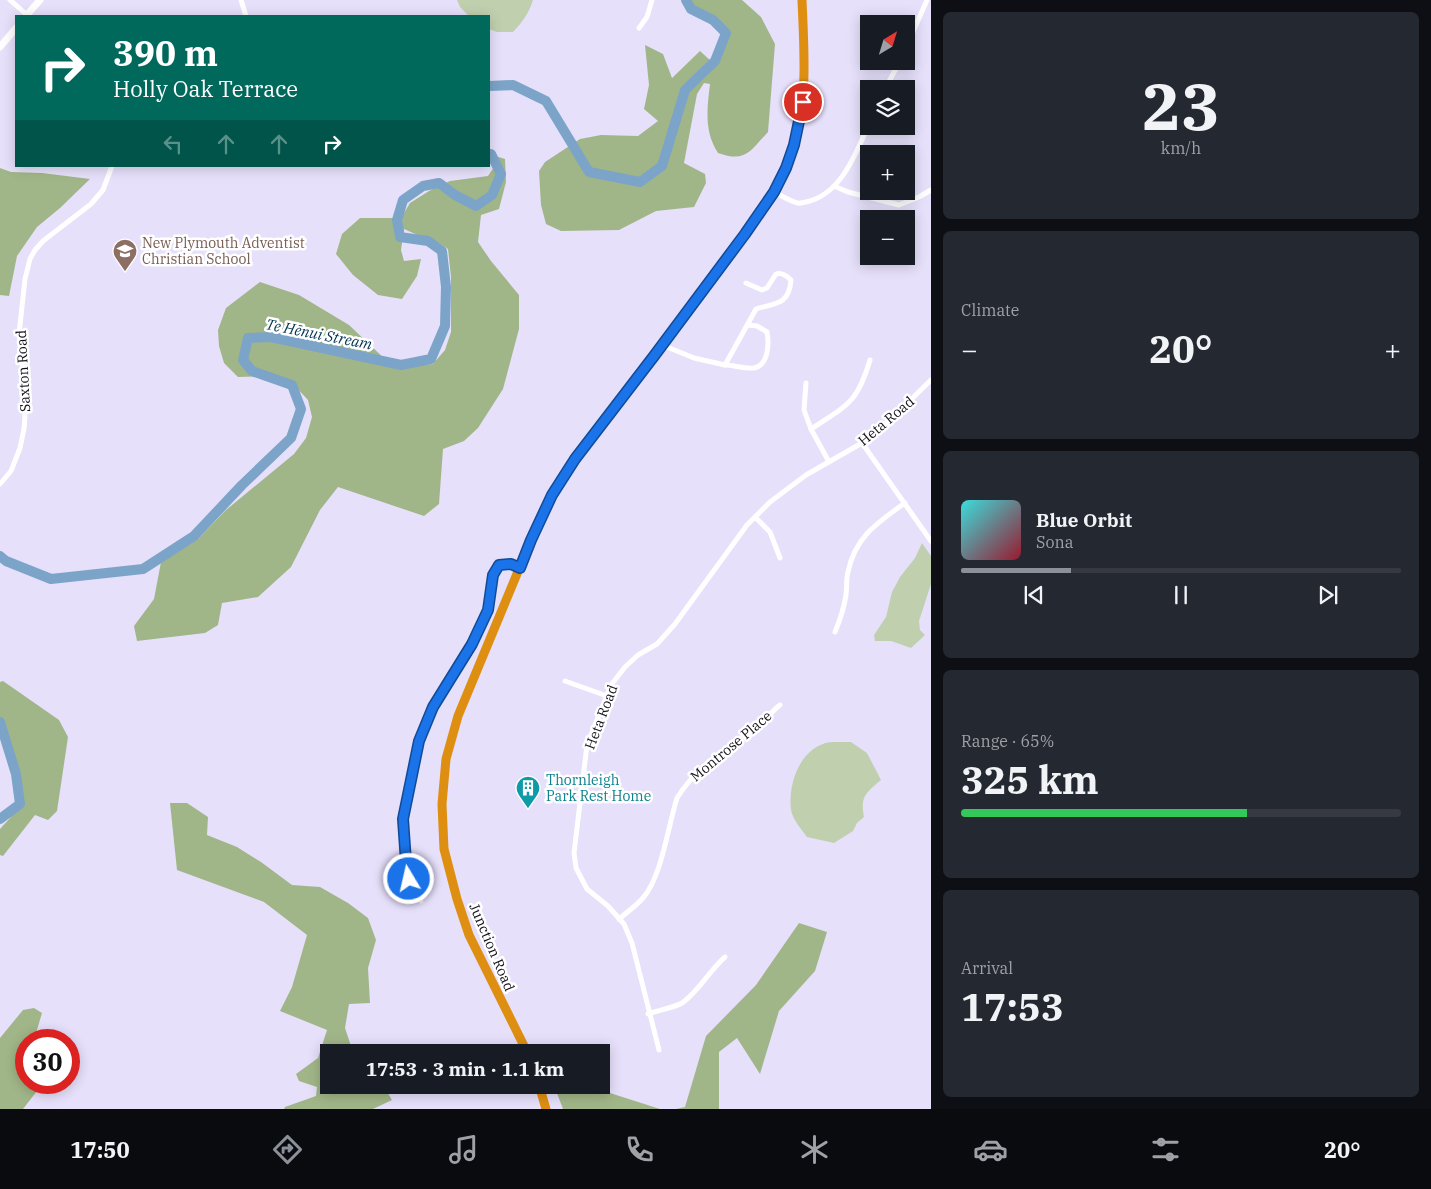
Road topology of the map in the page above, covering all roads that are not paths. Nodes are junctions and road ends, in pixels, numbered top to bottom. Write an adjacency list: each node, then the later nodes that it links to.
1 (10, 0): 7 (street)
2 (40, 0): 8 (street)
3 (241, 0): 9 (street)
4 (652, 0): 11 (street)
5 (802, 0): 18 (highway, Junction Road)
6 (926, 0): 10 (street)
7 (26, 15)
8 (28, 15)
9 (246, 15)
10 (915, 26)
11 (640, 28)
12 (15, 29): 13 (street)
13 (0, 47)
14 (864, 135): 16 (street)
15 (112, 167): 29 (street, Saxton Road)
16 (834, 186): 17 (street); 18 (street)
17 (931, 190)
18 (774, 192): 21 (highway, Junction Road)
19 (746, 283): 20 (street)
20 (748, 326): 23 (street); 23 (street)
21 (662, 345): 23 (street); 34 (highway, Junction Road)
22 (870, 360): 26 (street)
23 (724, 365)
24 (931, 380): 27 (street, Heta Road)
25 (806, 383): 26 (street)
26 (811, 429): 28 (street)
27 (862, 443): 28 (street, Heta Road); 30 (street)
28 (829, 462): 31 (street, Heta Road)
29 (0, 484)
30 (905, 503): 32 (street); 35 (street)
31 (755, 517): 33 (street); 37 (street, Heta Road)
32 (931, 541)
33 (780, 558)
34 (520, 568): 39 (street); 43 (highway, Junction Road)
35 (835, 632)
36 (565, 681): 37 (street)
37 (606, 696): 40 (street, Heta Road)
38 (780, 705): 40 (street, Montrose Place)
39 (421, 902)
40 (619, 919): 42 (street, Heta Road)
41 (725, 958): 42 (street)
42 (648, 1014): 44 (street, Heta Road)
43 (523, 1044)
44 (658, 1050)
45 (542, 1094): 46 (highway)
46 (546, 1109)

